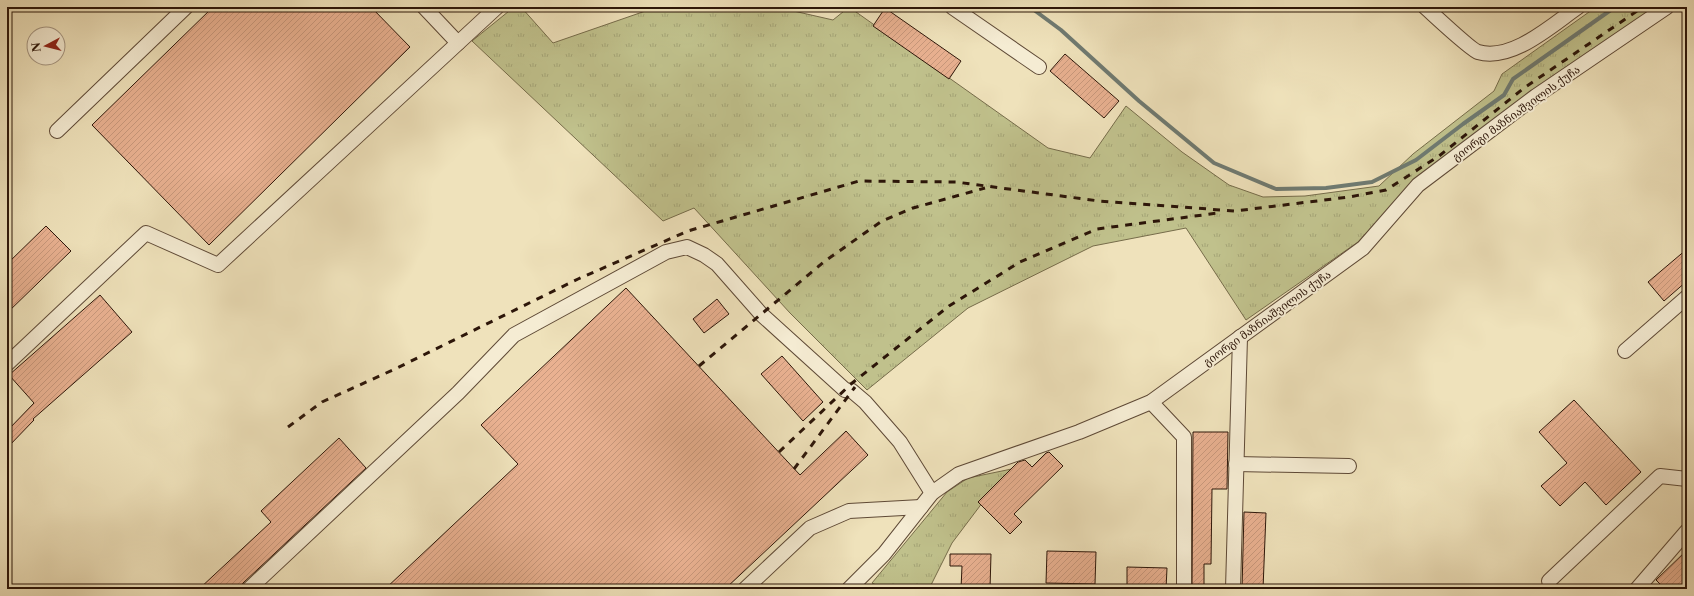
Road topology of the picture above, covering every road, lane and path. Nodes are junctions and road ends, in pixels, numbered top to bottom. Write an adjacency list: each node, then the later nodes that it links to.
1 (186, 7): 10 (street)
2 (424, 7): 8 (street)
3 (497, 7): 8 (street)
4 (952, 7): 9 (street)
5 (1425, 7): 6 (street)
6 (1578, 7)
7 (1667, 7): 12 (street, გიორგი მაზნიაშვილის ქუჩა)
8 (458, 43): 14 (street)
9 (1039, 67)
10 (57, 131)
11 (1687, 297): 13 (street)
12 (1240, 337): 15 (street, გიორგი მაზნიაშვილის ქუჩა); 16 (street)
13 (1625, 351)
14 (7, 364)
15 (1152, 402): 19 (street, გიორგი მაზნიაშვილის ქუჩა); 26 (street)
16 (1236, 464): 17 (street); 27 (street)
17 (1349, 466)
18 (1687, 479): 22 (street)
19 (932, 493): 20 (street, გიორგი მაზნიაშვილის ქუჩა); 23 (street)
20 (921, 507): 24 (street); 25 (street, გიორგი მაზნიაშვილის ქუჩა)
21 (1687, 531): 28 (street)
22 (1549, 581)
23 (249, 589)
24 (745, 589)
25 (849, 589)
26 (1184, 589)
27 (1233, 589)
28 (1637, 589)

